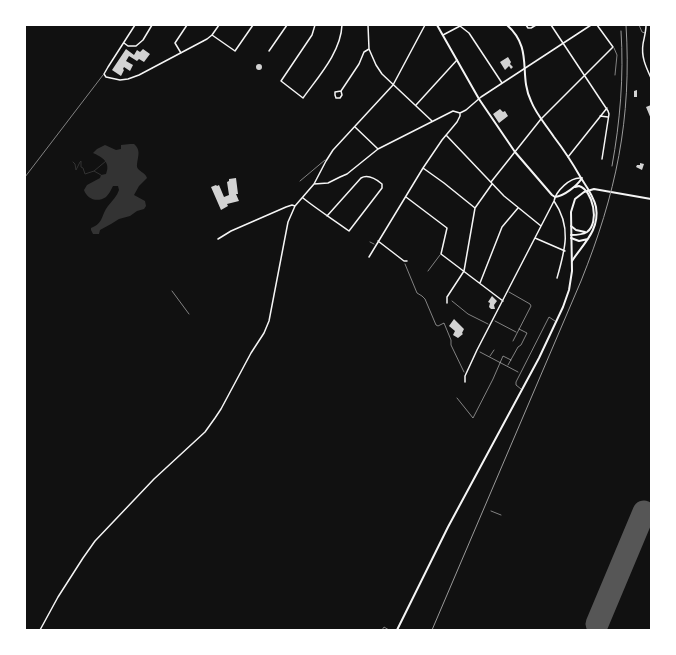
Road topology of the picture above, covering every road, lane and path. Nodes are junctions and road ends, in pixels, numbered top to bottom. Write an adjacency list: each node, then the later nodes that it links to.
1 (135, 25): 23 (street)
2 (152, 25): 23 (street)
3 (187, 25): 28 (street)
4 (219, 25): 21 (street)
5 (253, 25): 21 (street)
6 (287, 25): 27 (street)
7 (315, 25): 8 (street)
8 (342, 25)
9 (425, 25): 36 (street)
10 (437, 25): 22 (street)
11 (507, 25): 30 (street)
12 (536, 25): 19 (street)
13 (551, 25): 24 (street)
14 (591, 25): 24 (street)
15 (597, 25): 25 (street)
16 (639, 25): 20 (lane)
17 (646, 25): 20 (street)
18 (368, 26): 26 (street)
19 (526, 26)
20 (646, 34): 34 (street)
21 (212, 35): 28 (street)
22 (443, 35): 29 (street); 35 (street)
23 (124, 43): 31 (street)
24 (564, 44): 30 (street); 32 (street)
25 (613, 47): 32 (street); 33 (lane)
26 (369, 49): 36 (street); 37 (street)
27 (269, 51)
28 (181, 53): 31 (street)
29 (457, 60): 38 (street); 39 (street)
30 (525, 68): 35 (street); 44 (street)
31 (104, 74): 54 (lane)
32 (585, 76): 40 (street); 44 (street)
33 (615, 76)
34 (651, 78)
35 (502, 83): 38 (street)
36 (394, 85): 39 (street); 46 (street)
37 (341, 91)
38 (479, 99): 41 (street); 49 (street)
39 (415, 105): 45 (street)
40 (607, 108): 42 (street); 43 (street)
41 (460, 113): 45 (street); 47 (street)
42 (600, 116): 43 (street); 50 (street)
43 (609, 117): 51 (street)
44 (541, 119): 49 (street); 50 (street)
45 (432, 121): 48 (street)
46 (355, 127): 48 (street); 52 (street)
47 (446, 135): 53 (street); 57 (street)
48 (378, 149): 58 (street)
49 (515, 152): 57 (street); 61 (street)
50 (568, 157): 55 (street)
51 (602, 159)
52 (326, 161): 56 (lane); 58 (street)
53 (423, 168): 60 (street); 66 (street)
54 (25, 177)
55 (582, 178): 59 (street); 61 (street); 74 (street)
56 (300, 181)
57 (492, 183): 66 (street); 67 (street)
58 (314, 184): 62 (street)
59 (572, 188): 61 (street); 71 (street)
60 (406, 196): 76 (street); 80 (street)
61 (555, 197): 64 (street)
62 (303, 198): 65 (street); 68 (street)
63 (651, 199): 69 (street)
64 (554, 202): 70 (street); 79 (street)
65 (295, 206): 75 (street); 114 (street)
66 (475, 208): 86 (street)
67 (518, 208): 70 (street); 88 (street)
68 (327, 216): 68 (street)
69 (571, 225): 71 (street); 72 (street)
70 (541, 227): 73 (street)
71 (586, 232): 72 (street)
72 (571, 237): 74 (street); 84 (street)
73 (536, 238): 79 (street); 90 (street)
74 (589, 238): 84 (street)
75 (218, 239)
76 (378, 241): 78 (street); 82 (street)
77 (370, 242): 78 (path)
78 (375, 245): 81 (street)
79 (565, 251): 87 (street)
80 (441, 254): 85 (lane); 86 (street)
81 (369, 256)
82 (404, 261): 83 (street); 108 (path)
83 (407, 261)
84 (572, 261): 96 (street)
85 (428, 271)
86 (464, 271): 88 (street); 93 (street)
87 (558, 278)
88 (480, 283): 92 (street)
89 (172, 291): 94 (path)
90 (508, 291): 92 (street); 98 (path)
91 (452, 301): 97 (path)
92 (503, 301): 95 (street)
93 (447, 303)
94 (189, 314)
95 (493, 319): 97 (street); 99 (path)
96 (556, 322): 107 (lane); 110 (street)
97 (490, 325): 101 (street)
98 (519, 328): 99 (path); 104 (path)
99 (517, 333): 100 (path)
100 (513, 341)
101 (477, 350): 103 (path); 108 (street)
102 (494, 350): 103 (path)
103 (490, 357): 105 (path)
104 (511, 360): 105 (path); 106 (path)
105 (501, 363): 106 (path); 111 (path)
106 (507, 366): 107 (path)
107 (521, 374): 110 (lane)
108 (465, 376): 109 (street)
109 (465, 382)
110 (522, 390): 117 (street)
111 (457, 398)
112 (491, 511): 113 (path)
113 (501, 515)
114 (40, 630)
115 (382, 630): 116 (path)
116 (389, 630)
117 (398, 630)

